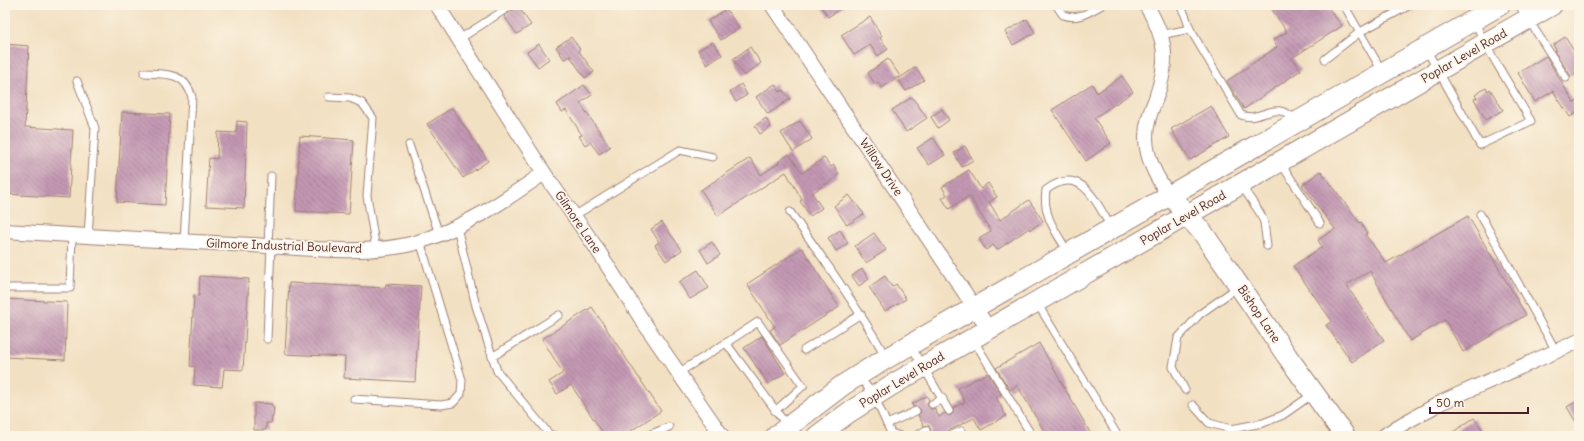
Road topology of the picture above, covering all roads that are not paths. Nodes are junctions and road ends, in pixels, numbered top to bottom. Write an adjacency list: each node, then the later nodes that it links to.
1 (436, 5): 17 (street, Gilmore Lane)
2 (512, 5): 17 (lane)
3 (772, 5): 55 (street, Willow Drive)
4 (1056, 5): 5 (lane)
5 (1102, 5)
6 (1146, 5): 16 (street)
7 (1180, 5): 14 (lane)
8 (1344, 5): 15 (lane)
9 (1410, 5): 15 (lane)
10 (1500, 5): 13 (main road)
11 (1552, 5): 12 (main road, Poplar Level Road)
12 (1524, 12): 18 (main road, Poplar Level Road); 24 (lane)
13 (1474, 20): 18 (lane); 19 (main road)
14 (1190, 30): 16 (lane); 27 (lane)
15 (1360, 32): 20 (lane); 22 (lane)
16 (1160, 35): 34 (street)
17 (458, 40): 31 (street, Gilmore Lane)
18 (1485, 44): 21 (main road, Poplar Level Road); 21 (lane)
19 (1425, 48): 21 (lane); 22 (main road)
20 (1325, 60)
21 (1439, 70): 30 (main road, Poplar Level Road)
22 (1383, 72): 27 (main road)
23 (144, 73): 47 (lane)
24 (1566, 78)
25 (77, 81): 45 (lane)
26 (329, 97): 50 (lane)
27 (1298, 121): 34 (main road)
28 (409, 145): 43 (lane)
29 (713, 157): 37 (lane)
30 (1280, 162): 33 (main road, Poplar Level Road); 39 (lane)
31 (544, 173): 37 (street, Gilmore Lane); 40 (street, Gilmore Industrial Boulevard)
32 (271, 176): 48 (lane)
33 (1241, 184): 38 (main road, Poplar Level Road); 49 (lane)
34 (1169, 196): 38 (main road, Bishop Lane); 41 (main road)
35 (790, 212): 56 (lane)
36 (1480, 214): 64 (lane)
37 (574, 216): 68 (street, Gilmore Lane)
38 (1187, 216): 52 (main road, Bishop Lane); 54 (main road, Poplar Level Road)
39 (1320, 223)
40 (457, 227): 43 (street, Gilmore Industrial Boulevard); 65 (lane)
41 (1112, 228): 51 (main road); 51 (lane)
42 (5, 231): 44 (street, Gilmore Industrial Boulevard)
43 (439, 234): 46 (street, Gilmore Industrial Boulevard)
44 (72, 235): 45 (street, Gilmore Industrial Boulevard); 53 (lane)
45 (88, 236): 47 (street, Gilmore Industrial Boulevard)
46 (420, 241): 50 (street, Gilmore Industrial Boulevard); 73 (lane)
47 (184, 242): 48 (street, Gilmore Industrial Boulevard)
48 (270, 246): 50 (street, Gilmore Industrial Boulevard); 59 (lane)
49 (1267, 246)
50 (376, 249)
51 (1069, 253): 55 (main road)
52 (1240, 286): 70 (lane); 71 (main road, Bishop Lane)
53 (10, 288)
54 (1036, 302): 58 (main road, Poplar Level Road); 93 (lane)
55 (975, 306): 58 (street, Willow Drive); 62 (main road)
56 (861, 314): 63 (lane); 66 (lane)
57 (559, 315): 65 (lane)
58 (980, 333): 67 (main road, Poplar Level Road); 92 (lane)
59 (267, 339)
60 (1579, 341): 64 (street)
61 (726, 343): 68 (lane); 77 (lane); 77 (lane)
62 (910, 345): 66 (main road); 67 (lane)
63 (804, 350)
64 (1556, 351): 95 (street)
65 (492, 357): 85 (lane)
66 (887, 358): 69 (main road)
67 (924, 366): 72 (main road, Poplar Level Road); 74 (lane)
68 (678, 373): 87 (street, Gilmore Lane)
69 (859, 375): 72 (lane); 84 (main road)
70 (1184, 390)
71 (1314, 393): 76 (lane); 94 (main road, Bishop Lane)
72 (874, 396): 80 (lane); 88 (main road, Poplar Level Road)
73 (354, 399)
74 (943, 399): 75 (lane); 79 (lane)
75 (932, 404)
76 (1193, 405)
77 (775, 411): 84 (lane)
78 (916, 411): 80 (lane)
79 (949, 411)
80 (887, 424): 89 (lane)
81 (669, 427): 86 (lane)
82 (926, 430): 90 (lane)
83 (961, 431): 91 (lane)
84 (782, 432)
85 (557, 436)
86 (646, 436)
87 (722, 436)
88 (817, 436)
89 (900, 436)
90 (916, 436)
91 (950, 436)
92 (1032, 436)
93 (1118, 436)
94 (1345, 436)
95 (1384, 436)

